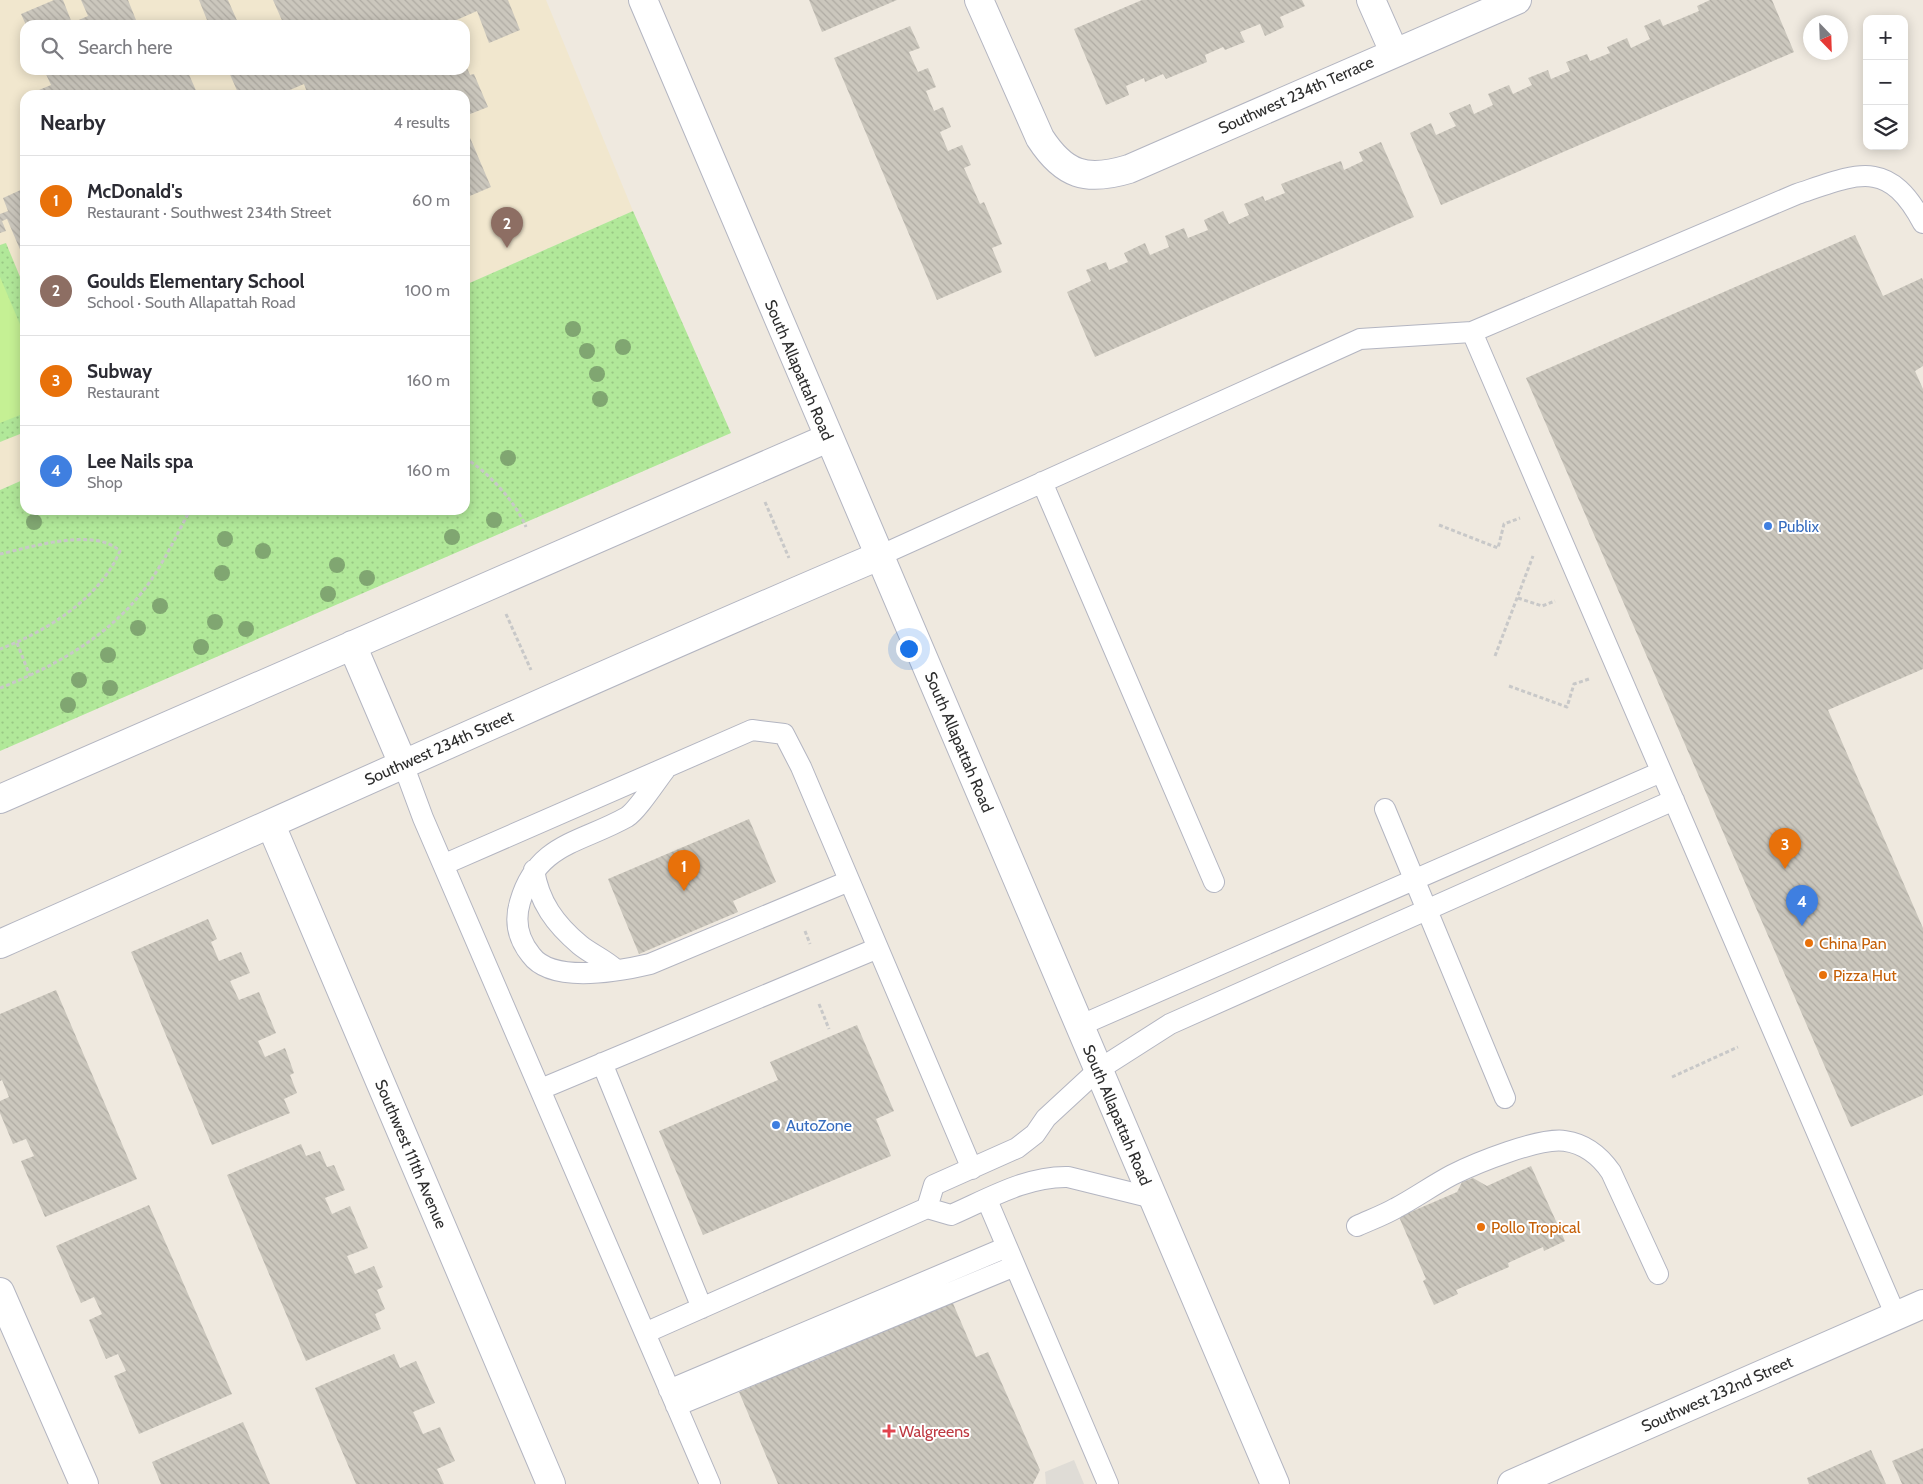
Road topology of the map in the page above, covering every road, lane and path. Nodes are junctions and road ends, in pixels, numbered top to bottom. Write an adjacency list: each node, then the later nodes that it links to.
1 (643, 0): 8 (street, South Allapattah Road)
2 (980, 0): 5 (street, Southwest 234th Terrace)
3 (1371, 0): 5 (street)
4 (1517, 0): 5 (street, Southwest 234th Terrace)
5 (1394, 52)
6 (1923, 223): 7 (lane)
7 (1472, 332): 10 (lane); 34 (lane)
8 (828, 438): 17 (street, South Allapattah Road); 24 (street)
9 (470, 461): 15 (path)
10 (1042, 482): 17 (lane); 43 (lane)
11 (764, 499): 19 (path)
12 (187, 515): 27 (path)
13 (1522, 517): 14 (path)
14 (1439, 525)
15 (526, 527)
16 (0, 554): 23 (path)
17 (879, 556): 32 (street, Southwest 234th Street); 51 (street, South Allapattah Road)
18 (1533, 556): 20 (path)
19 (790, 561)
20 (1518, 598): 21 (path); 26 (path)
21 (1559, 599)
22 (504, 609): 29 (path)
23 (17, 643): 25 (path); 27 (path)
24 (352, 645): 32 (street); 35 (street)
25 (0, 649)
26 (1495, 656)
27 (30, 676): 31 (path)
28 (1594, 677): 30 (path)
29 (535, 679)
30 (1509, 686)
31 (0, 688)
32 (403, 764): 38 (street, Southwest 234th Street); 39 (lane)
33 (666, 768): 39 (lane); 40 (lane); 42 (lane)
34 (1661, 772): 36 (lane); 41 (lane)
35 (0, 799)
36 (1674, 800): 44 (lane); 70 (lane)
37 (1385, 809): 41 (lane)
38 (271, 825): 46 (street, Southwest 234th Street); 74 (street, Southwest 111th Avenue)
39 (445, 864): 57 (lane)
40 (534, 870): 49 (lane); 49 (lane)
41 (1414, 879): 44 (lane); 51 (lane)
42 (850, 881): 48 (lane); 49 (lane)
43 (1214, 882)
44 (1427, 910): 55 (lane); 58 (lane)
45 (803, 926): 47 (path)
46 (0, 944)
47 (811, 947)
48 (878, 948): 54 (lane); 59 (lane)
49 (615, 970)
50 (817, 1000): 52 (path)
51 (1079, 1026): 55 (street, South Allapattah Road)
52 (829, 1029)
53 (1738, 1047): 56 (path)
54 (602, 1063): 57 (lane); 69 (lane)
55 (1098, 1070): 59 (lane); 60 (street, South Allapattah Road)
56 (1672, 1077)
57 (541, 1089): 71 (lane)
58 (1505, 1098)
59 (972, 1169): 62 (lane)
60 (1153, 1198): 61 (lane); 77 (street, South Allapattah Road)
61 (987, 1200): 62 (lane); 64 (lane)
62 (927, 1208): 69 (lane)
63 (1358, 1226): 66 (lane)
64 (1007, 1247): 65 (lane); 72 (lane)
65 (1015, 1266): 72 (lane); 76 (lane)
66 (1658, 1274)
67 (0, 1292): 73 (street)
68 (1923, 1304): 70 (street, Southwest 232nd Street)
69 (702, 1308): 71 (lane)
70 (1896, 1316): 78 (street, Southwest 232nd Street)
71 (646, 1333): 72 (lane)
72 (673, 1398): 75 (lane)
73 (84, 1484)
74 (550, 1484)
75 (710, 1484)
76 (1108, 1484)
77 (1275, 1484)
78 (1512, 1484)

